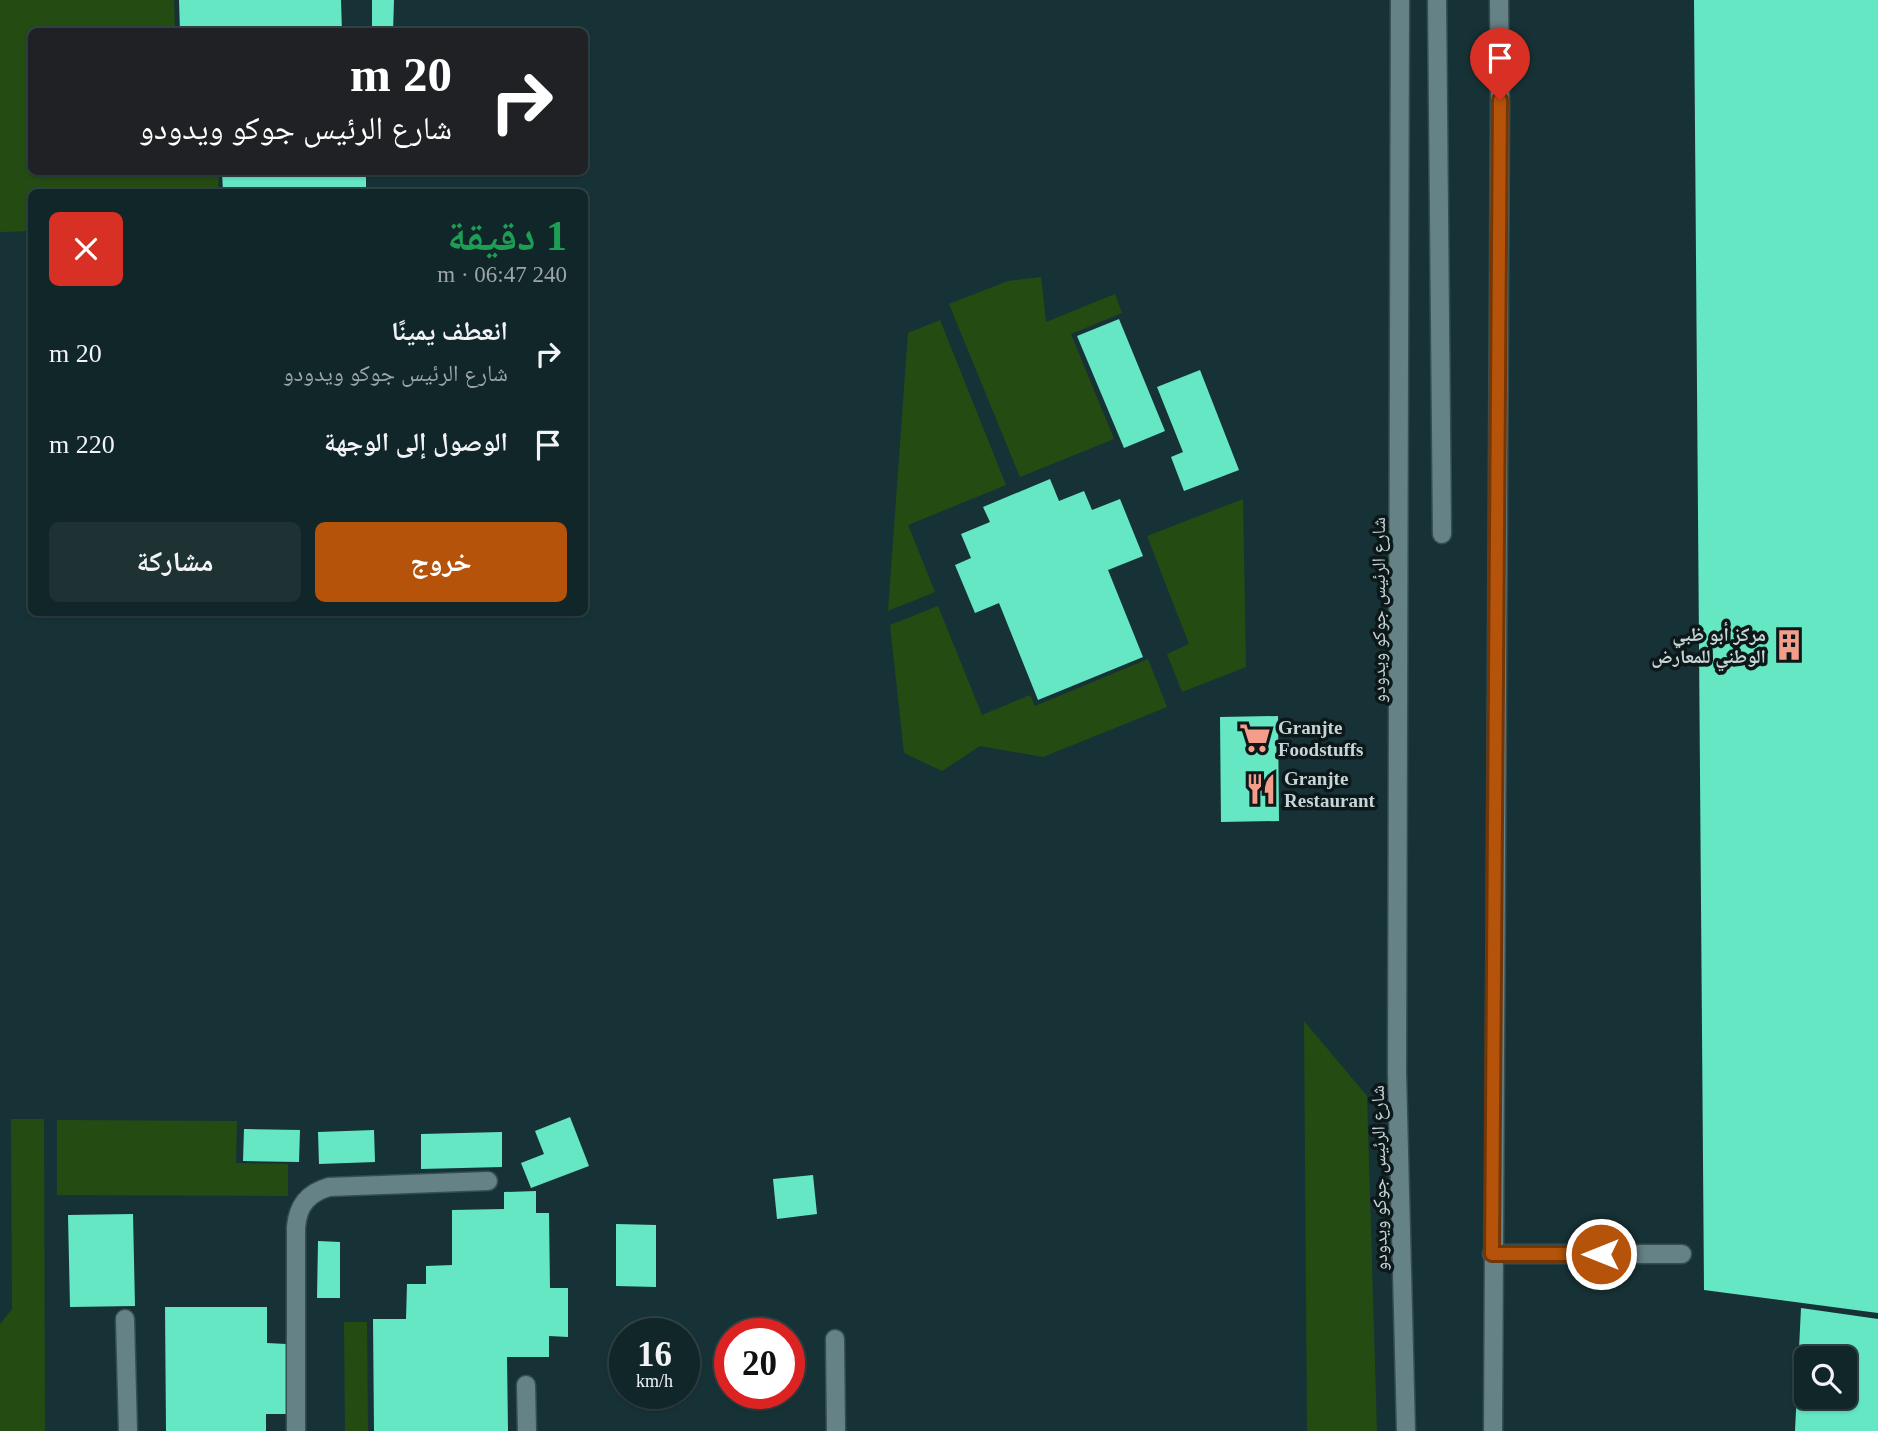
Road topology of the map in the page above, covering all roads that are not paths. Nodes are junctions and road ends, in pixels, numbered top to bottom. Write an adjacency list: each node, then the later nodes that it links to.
1 (1400, 0): 15 (street, شارع الرئيس جوكو ويدودو)
2 (1437, 0): 4 (street)
3 (1499, 0): 6 (street)
4 (1442, 534)
5 (488, 1181): 12 (street)
6 (1492, 1254): 7 (street); 16 (street)
7 (1682, 1254)
8 (125, 1319): 11 (street)
9 (835, 1339): 14 (street)
10 (526, 1385): 13 (street)
11 (128, 1431)
12 (296, 1431)
13 (527, 1431)
14 (836, 1431)
15 (1406, 1431)
16 (1493, 1431)

